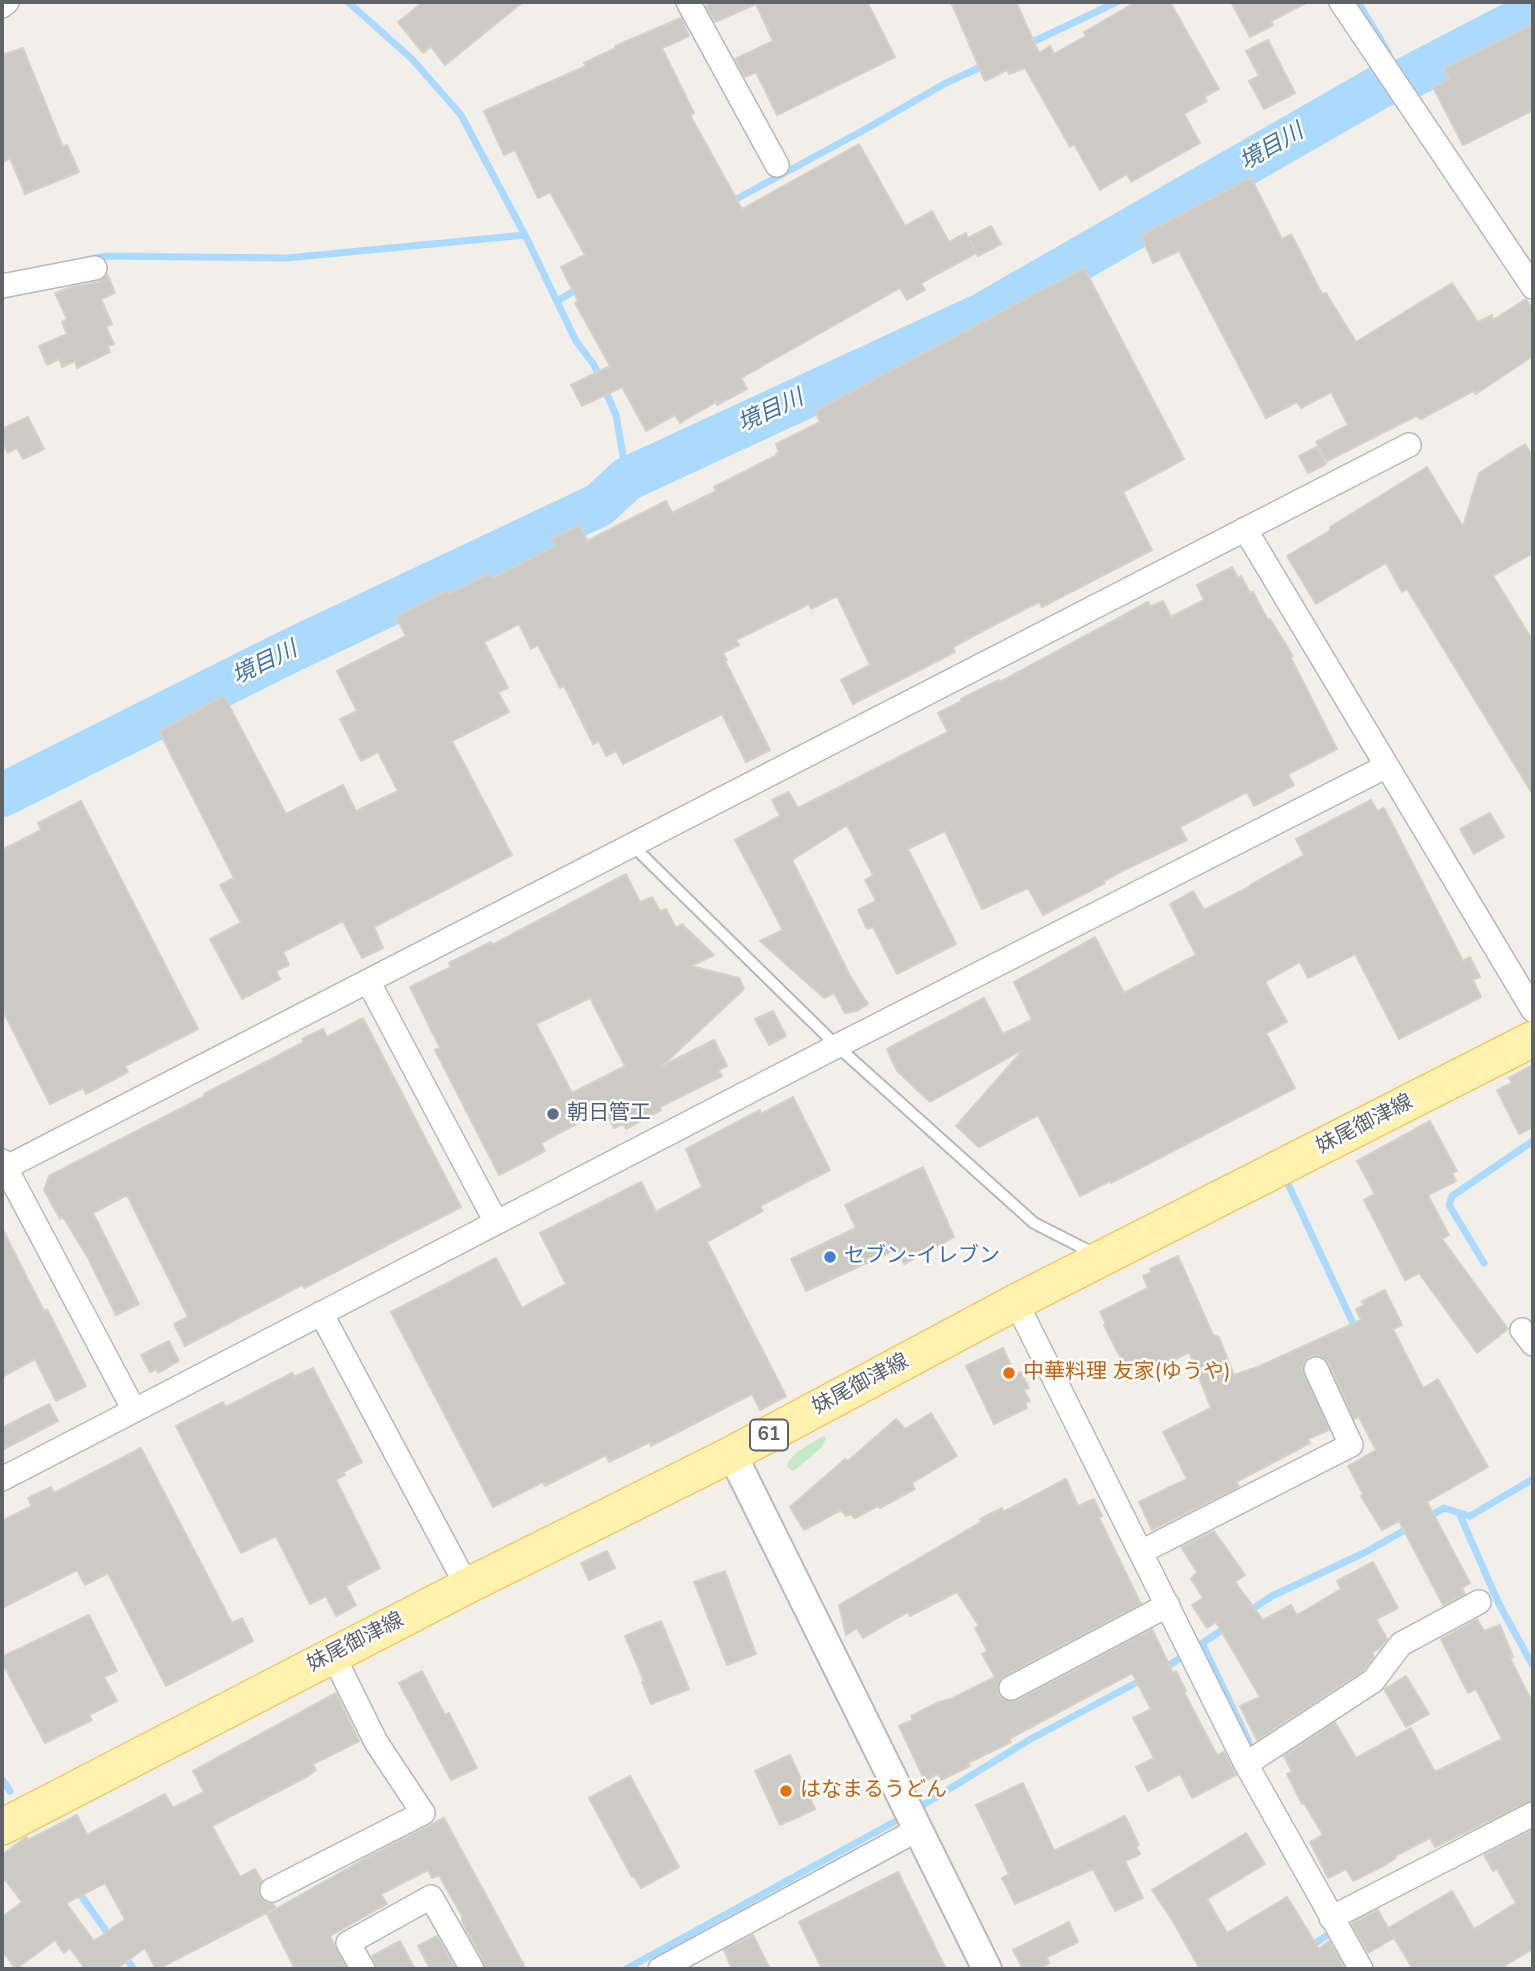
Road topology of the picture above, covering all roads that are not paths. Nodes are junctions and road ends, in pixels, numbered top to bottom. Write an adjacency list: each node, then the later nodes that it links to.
1 (7, 2): 4 (street)
2 (688, 2): 5 (street)
3 (1341, 2): 8 (street)
4 (2, 6)
5 (777, 166)
6 (95, 268): 7 (street)
7 (2, 286)
8 (1533, 287)
9 (1409, 445): 10 (street)
10 (1245, 529): 11 (street); 12 (street)
11 (1387, 766): 14 (street); 16 (street)
12 (632, 845): 13 (street); 16 (lane)
13 (368, 981): 17 (street); 18 (street)
14 (1533, 1010)
15 (1533, 1039): 19 (main road, 妹尾御津線 / 61)
16 (837, 1046): 18 (street); 19 (lane)
17 (3, 1165): 23 (street)
18 (496, 1222): 21 (street)
19 (1103, 1258): 20 (main road, 妹尾御津線 / 61)
20 (1016, 1301): 24 (main road, 妹尾御津線 / 61); 26 (street)
21 (321, 1313): 23 (street); 27 (street)
22 (1315, 1369): 26 (street)
23 (134, 1410): 25 (street)
24 (732, 1454): 27 (main road, 妹尾御津線 / 61); 34 (street)
25 (2, 1479)
26 (1141, 1552): 29 (street)
27 (467, 1586): 30 (main road, 妹尾御津線 / 61)
28 (1479, 1602): 32 (street)
29 (1168, 1605): 31 (street); 32 (street)
30 (333, 1655): 35 (main road, 妹尾御津線 / 61); 36 (street)
31 (1011, 1688)
32 (1254, 1759): 37 (street)
33 (1533, 1814): 37 (street)
34 (912, 1819): 40 (street); 41 (street)
35 (2, 1827)
36 (272, 1890)
37 (1338, 1920): 42 (street)
38 (363, 1969): 39 (street)
39 (472, 1969)
40 (660, 1969)
41 (987, 1969)
42 (1361, 1969)

